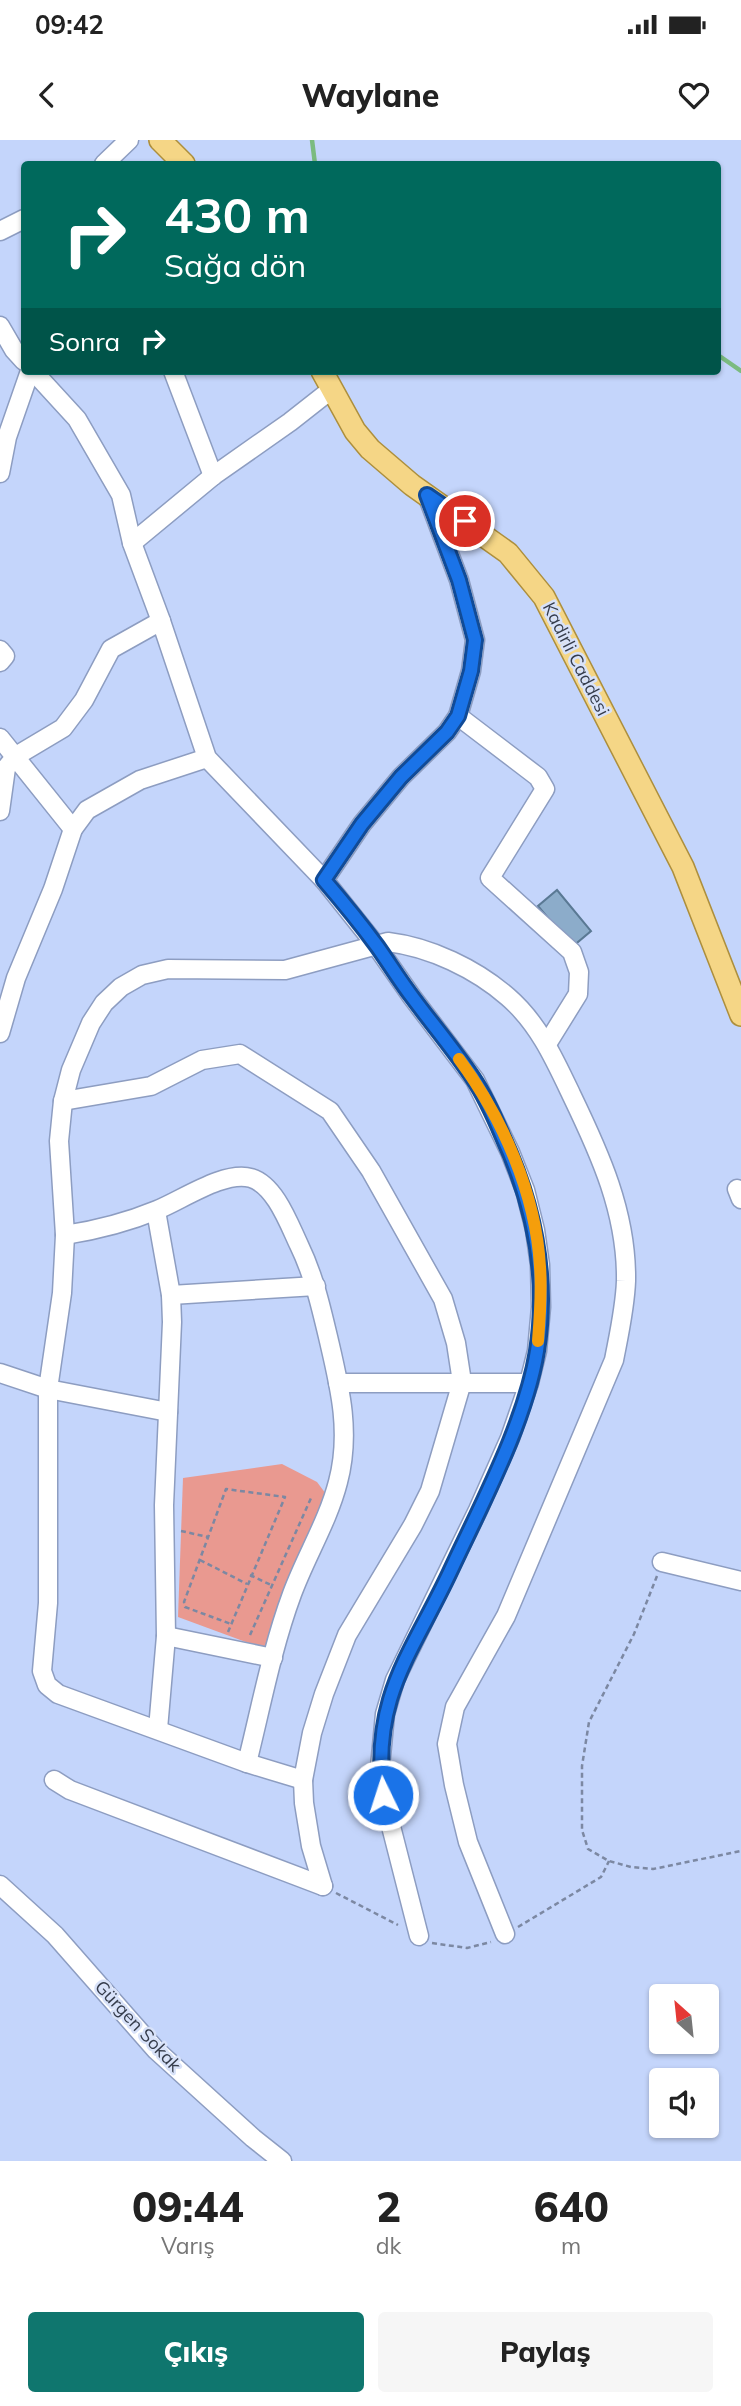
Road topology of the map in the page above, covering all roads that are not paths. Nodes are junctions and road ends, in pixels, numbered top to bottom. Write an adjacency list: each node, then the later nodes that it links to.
1 (129, 140): 3 (street)
2 (164, 141): 4 (main road)
3 (107, 161)
4 (181, 161)
5 (21, 220): 6 (street)
6 (0, 231)
7 (0, 326): 8 (street)
8 (21, 358)
9 (30, 375): 13 (street)
10 (36, 375): 16 (street)
11 (175, 375): 14 (street)
12 (327, 380): 14 (street); 15 (main road, Kadirli Caddesi)
13 (0, 473)
14 (213, 475): 16 (street)
15 (427, 495): 20 (street); 28 (main road, Kadirli Caddesi)
16 (132, 543): 17 (street)
17 (161, 621): 22 (street); 23 (street)
18 (0, 650): 19 (street)
19 (0, 662)
20 (458, 716): 26 (street); 30 (street)
21 (0, 738): 22 (street)
22 (16, 756): 24 (street); 25 (street)
23 (207, 758): 25 (street); 26 (street)
24 (0, 811)
25 (73, 829): 29 (street)
26 (324, 880): 27 (street)
27 (375, 944): 30 (street); 31 (street); 39 (street)
28 (741, 1015)
29 (0, 1033)
30 (547, 1044): 51 (street)
31 (64, 1101): 33 (street); 37 (street)
32 (156, 1210): 33 (street); 34 (street); 35 (street)
33 (65, 1235): 40 (street)
34 (316, 1286): 35 (street); 38 (street)
35 (171, 1295): 41 (street)
36 (0, 1373): 40 (street)
37 (462, 1382): 38 (street); 39 (street); 49 (street)
38 (338, 1383): 45 (street)
39 (529, 1383): 52 (street)
40 (48, 1389): 41 (street); 46 (street)
41 (168, 1412): 44 (street)
42 (662, 1562): 43 (street)
43 (741, 1581)
44 (166, 1636): 45 (street); 46 (street)
45 (273, 1658): 47 (street)
46 (158, 1729): 47 (street)
47 (247, 1763): 49 (street)
48 (54, 1780): 49 (street)
49 (303, 1780)
50 (0, 1885): 53 (street, Gürgen Sokak)
51 (505, 1934)
52 (419, 1936)
53 (282, 2161)

